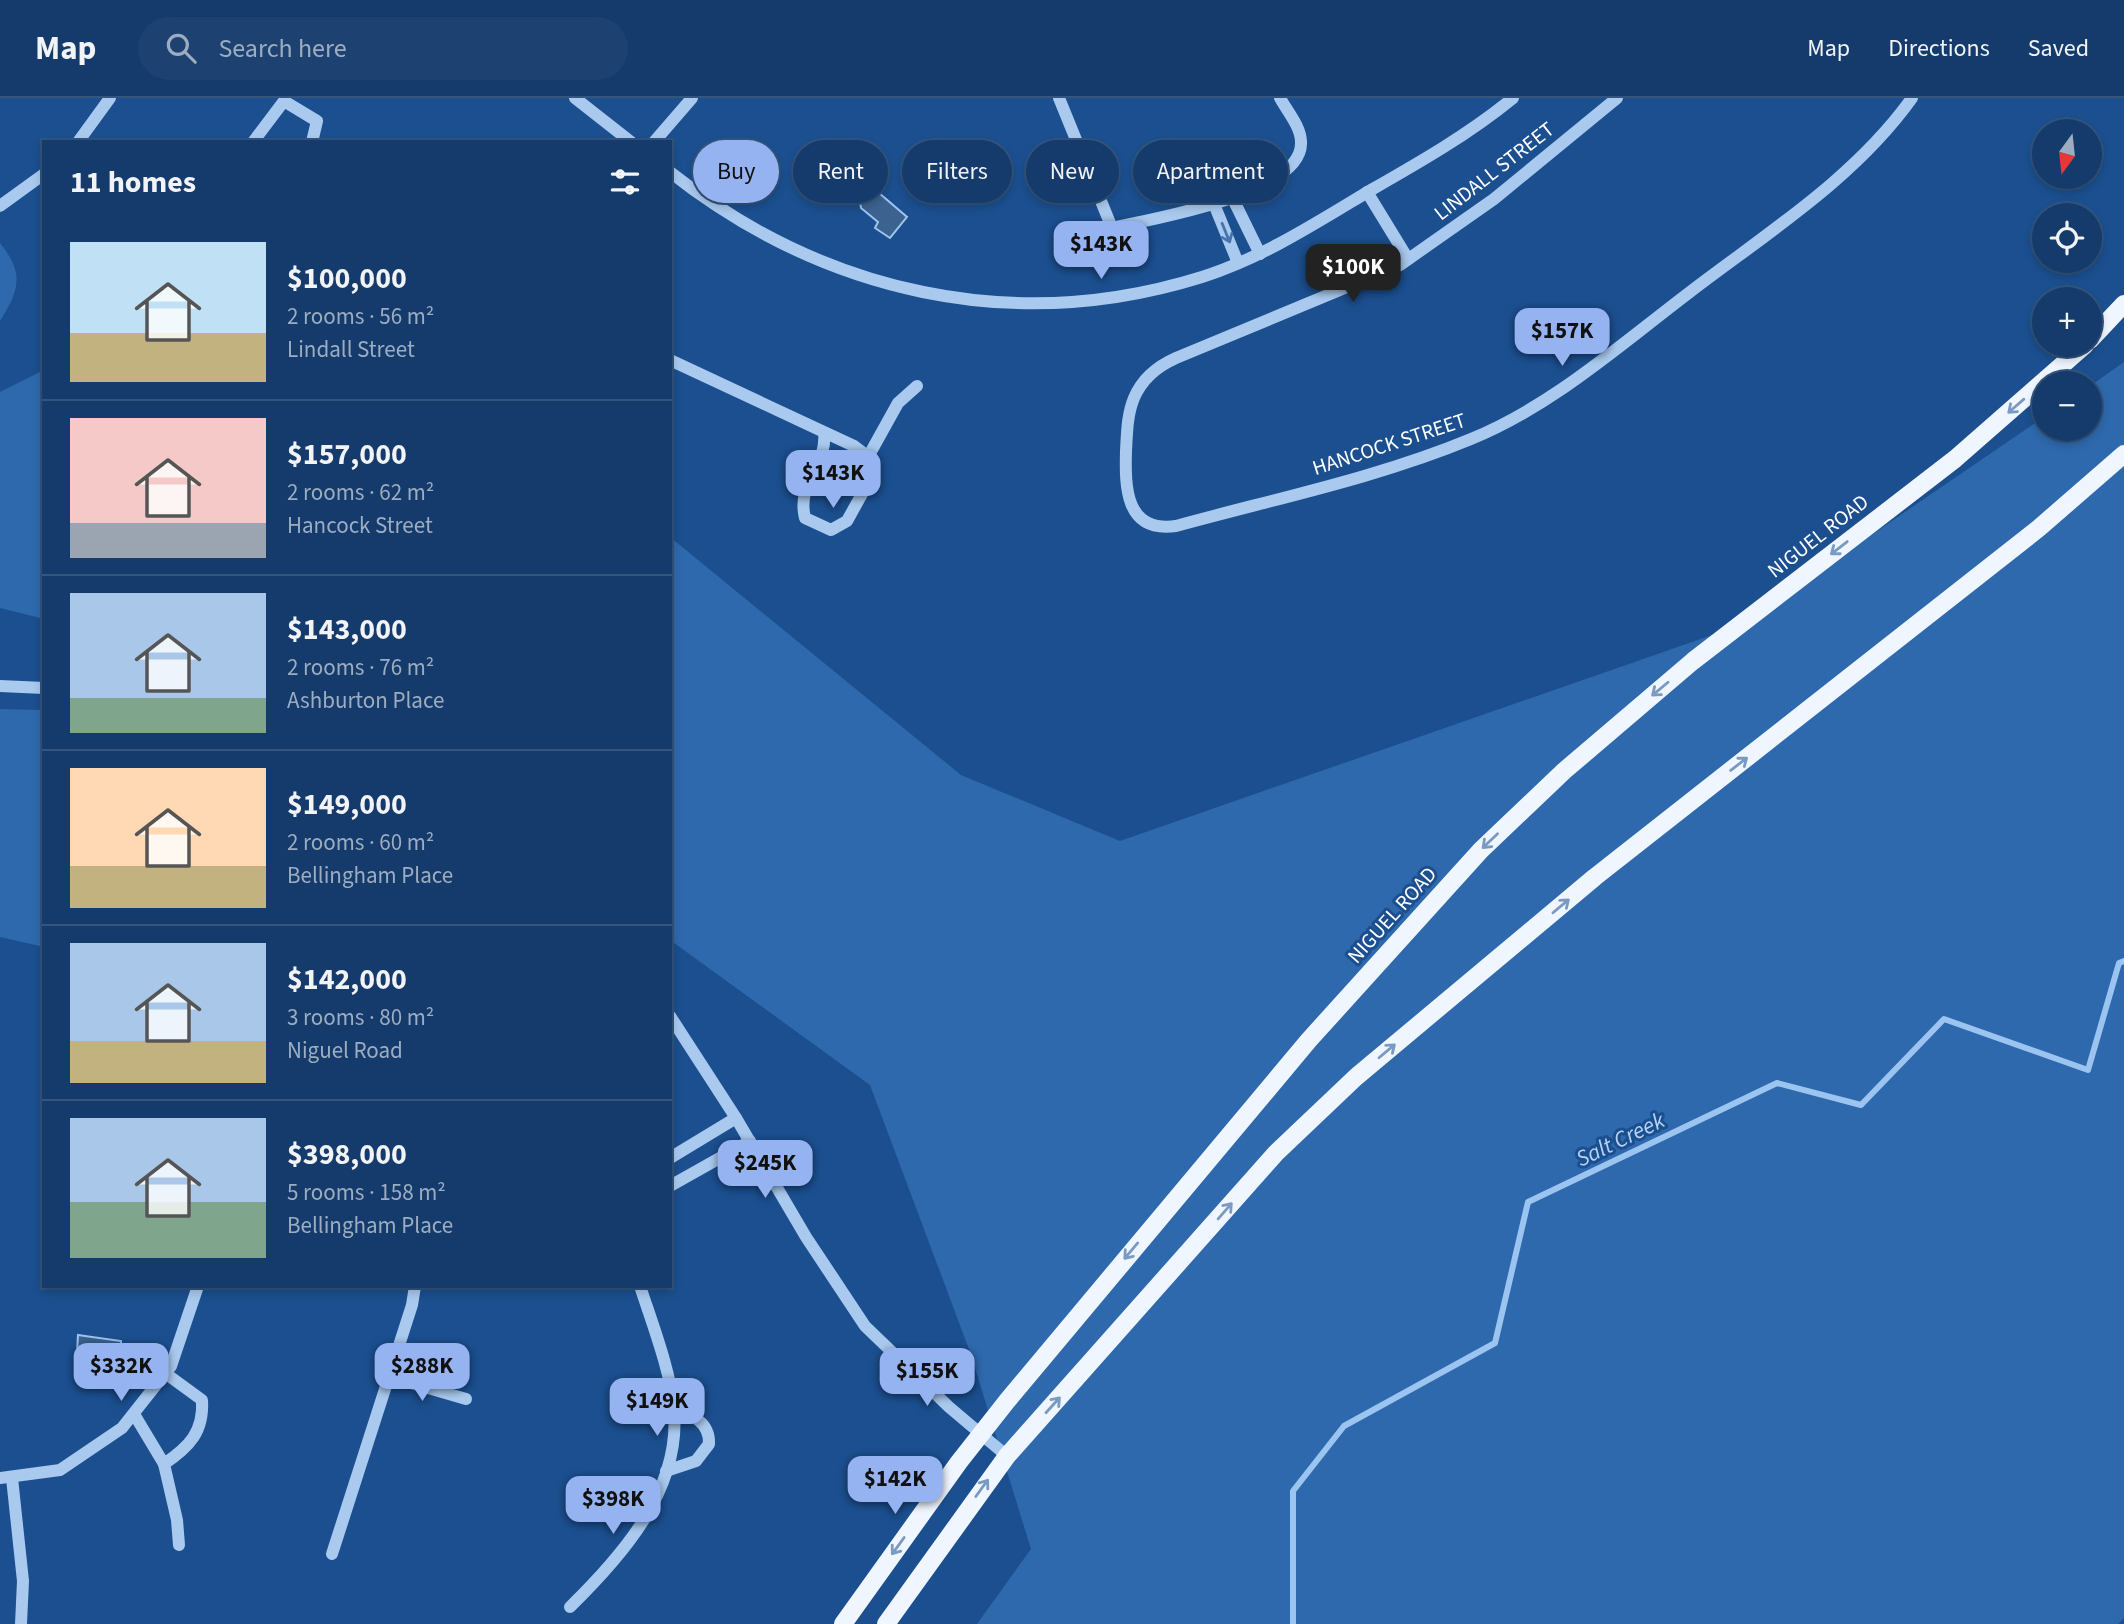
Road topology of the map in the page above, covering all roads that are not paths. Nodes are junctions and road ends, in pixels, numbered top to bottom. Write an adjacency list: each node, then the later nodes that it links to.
1 (110, 98): 9 (street)
2 (575, 98): 12 (street)
3 (691, 98): 13 (street)
4 (1059, 98): 20 (street)
5 (1280, 98): 14 (street)
6 (1513, 98): 17 (street)
7 (1617, 98): 23 (street, LINDALL STREET)
8 (1912, 98): 33 (street, HANCOCK STREET)
9 (81, 140)
10 (255, 140): 11 (street)
11 (312, 140)
12 (628, 140)
13 (656, 140)
14 (1288, 168)
15 (672, 173): 24 (street)
16 (42, 175): 21 (street)
17 (1367, 192): 22 (street); 23 (street)
18 (1218, 203): 20 (street)
19 (1235, 203): 22 (street)
20 (1214, 204): 24 (street, one-way to 24)
21 (0, 206)
22 (1261, 254): 24 (street)
23 (1408, 260): 33 (street, LINDALL STREET)
24 (1238, 262)
25 (2124, 304): 26 (main road)
26 (2102, 328)
27 (2071, 357): 49 (main road, NIGUEL ROAD, one-way to 49)
28 (672, 361): 30 (street)
29 (917, 386): 32 (street)
30 (824, 432): 32 (street); 32 (street)
31 (2124, 454): 50 (main road, one-way to 31)
32 (869, 457)
33 (1143, 519)
34 (0, 686): 35 (street)
35 (42, 688)
36 (672, 1019): 37 (street)
37 (736, 1118): 38 (street); 39 (street)
38 (750, 1141): 40 (street); 49 (street)
39 (672, 1156)
40 (672, 1185)
41 (197, 1288): 44 (street)
42 (415, 1288): 45 (street)
43 (641, 1288): 47 (street)
44 (165, 1373): 48 (street); 51 (street)
45 (387, 1376): 46 (street); 55 (street)
46 (466, 1399)
47 (674, 1408): 52 (street); 52 (street)
48 (134, 1414): 51 (street); 53 (street)
49 (982, 1432): 50 (street); 58 (main road, NIGUEL ROAD, one-way to 58)
50 (1007, 1456): 59 (main road, one-way to 50)
51 (164, 1464): 54 (street)
52 (666, 1471): 56 (street)
53 (6, 1478): 57 (street)
54 (178, 1545)
55 (332, 1555)
56 (569, 1607)
57 (22, 1624)
58 (843, 1624)
59 (886, 1624)

